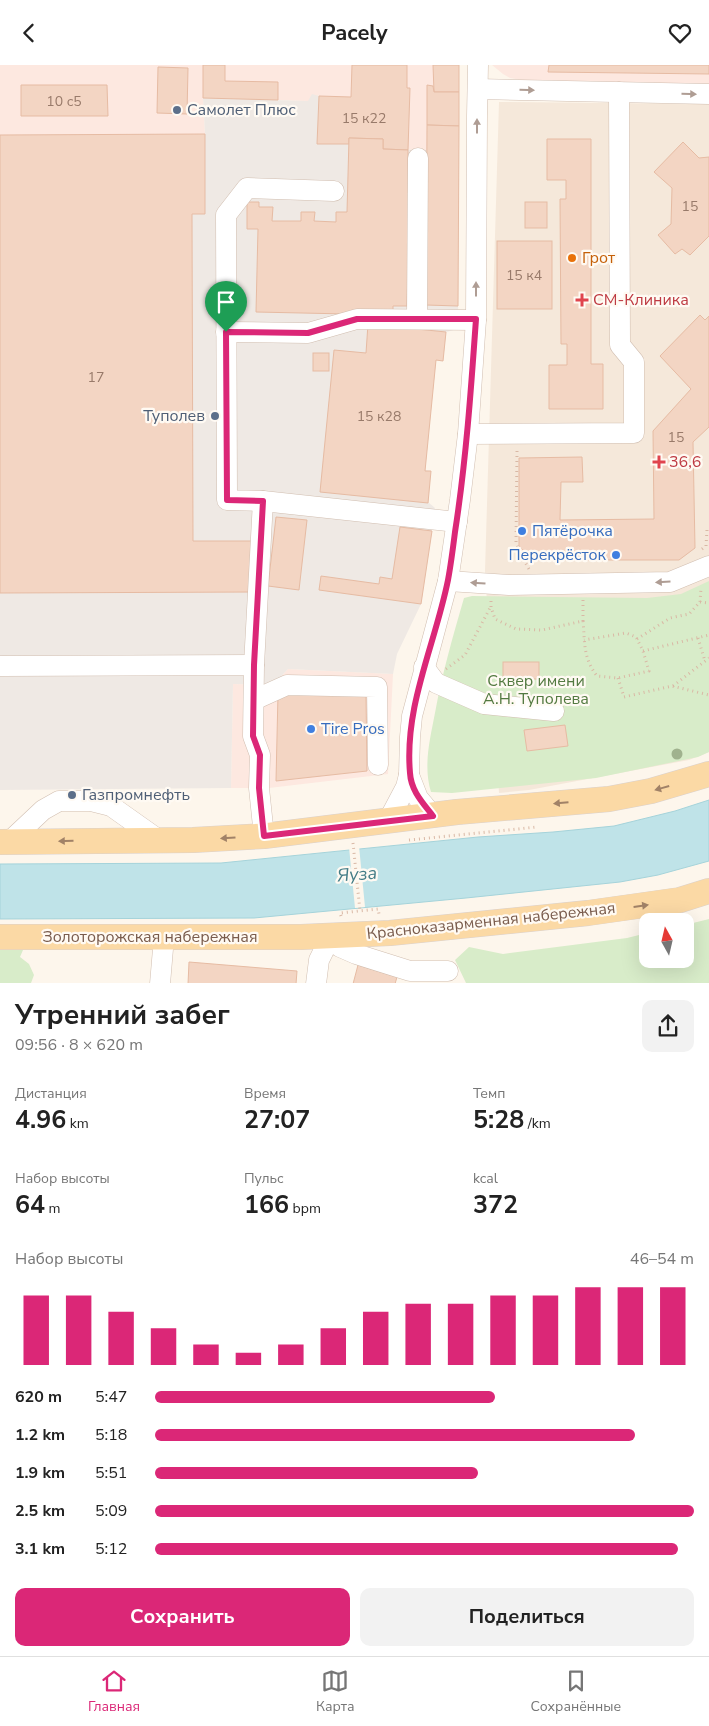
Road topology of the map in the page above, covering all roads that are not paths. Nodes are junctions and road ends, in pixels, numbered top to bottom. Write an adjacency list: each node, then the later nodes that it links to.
1 (478, 65): 2 (street)
2 (478, 89): 3 (street, one-way to 3); 8 (street, one-way to 2)
3 (619, 92): 4 (street, one-way to 4); 10 (street)
4 (709, 94)
5 (418, 158): 7 (street)
6 (334, 191): 9 (street)
7 (418, 319): 8 (street); 9 (street)
8 (476, 319): 10 (street)
9 (226, 332): 11 (street)
10 (468, 434): 12 (street)
11 (263, 501): 12 (street); 15 (street)
12 (457, 522): 14 (street)
13 (704, 566): 14 (street, one-way to 14)
14 (448, 581): 17 (street)
15 (254, 665): 16 (street); 18 (street)
16 (0, 666)
17 (424, 667): 19 (street); 22 (street)
18 (254, 700): 20 (street); 25 (street)
19 (554, 711)
20 (378, 765)
21 (709, 774): 23 (main road, one-way to 23)
22 (410, 775): 23 (street); 24 (street)
23 (433, 816): 24 (main road)
24 (388, 821): 25 (main road)
25 (264, 836): 26 (main road, one-way to 26)
26 (159, 840): 27 (main road, one-way to 27); 27 (street)
27 (5, 841)
28 (709, 891): 29 (main road, Красноказарменная набережная, one-way to 28)
29 (331, 936): 32 (main road, Красноказарменная набережная); 33 (street); 34 (street)
30 (0, 937): 31 (main road, Золоторожская набережная)
31 (164, 937): 32 (main road, Золоторожская набережная); 35 (street)
32 (301, 937): 33 (street)
33 (319, 960): 36 (street)
34 (448, 971)
35 (160, 983)
36 (316, 983)

